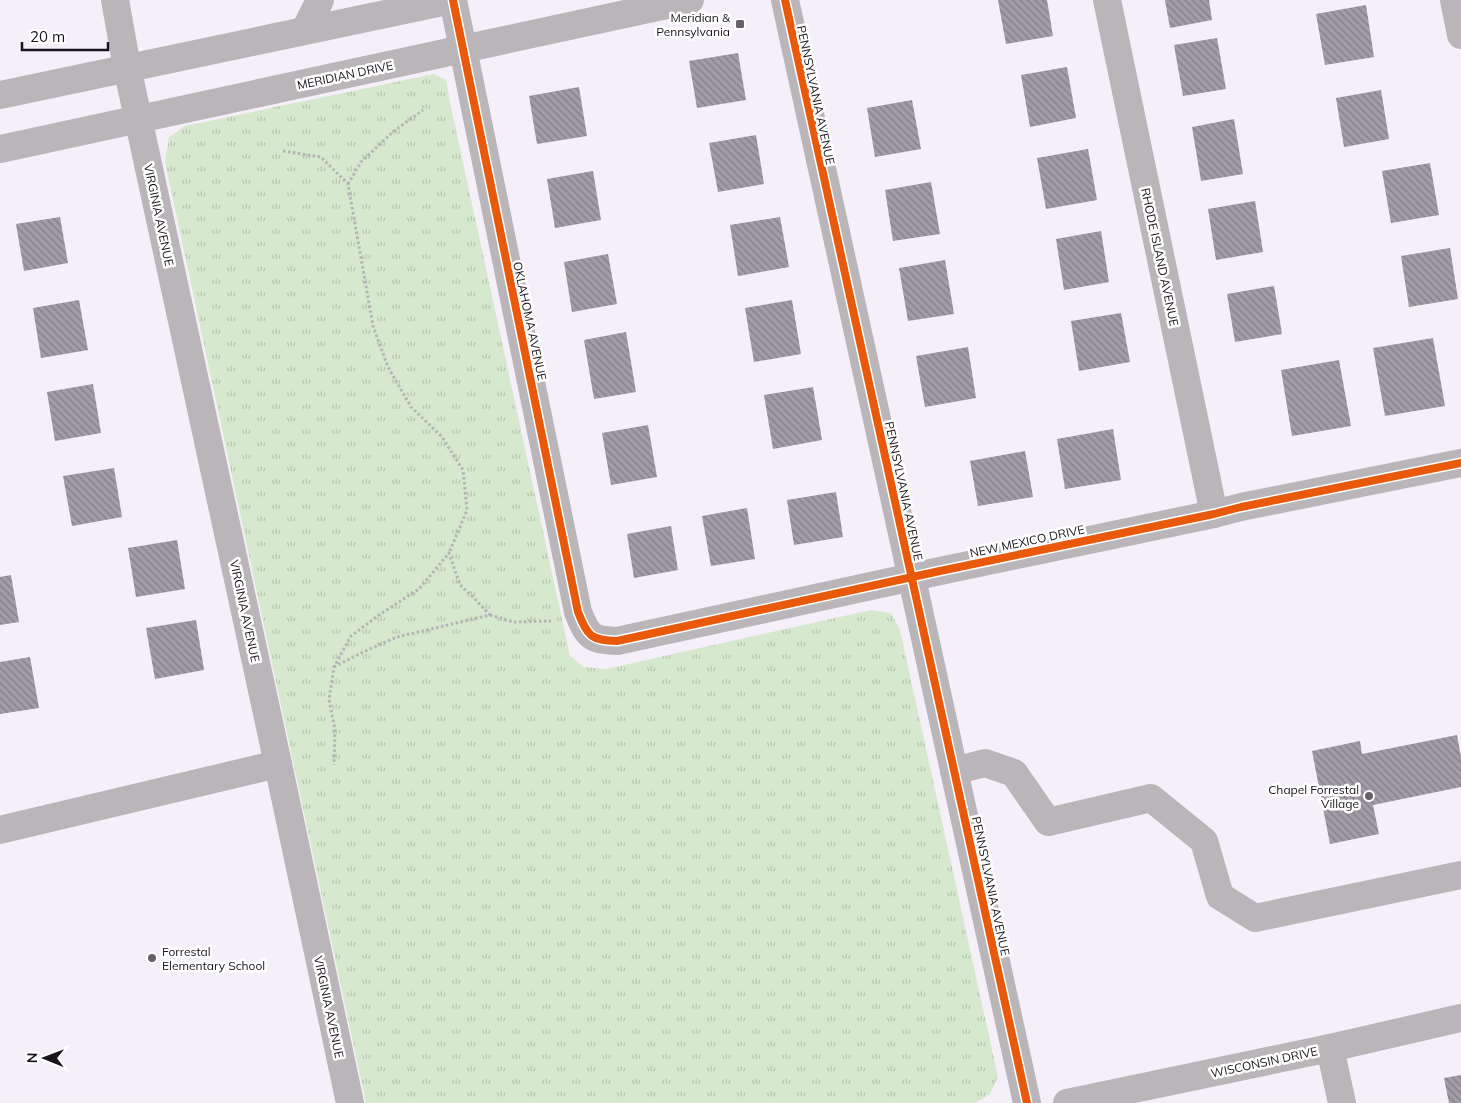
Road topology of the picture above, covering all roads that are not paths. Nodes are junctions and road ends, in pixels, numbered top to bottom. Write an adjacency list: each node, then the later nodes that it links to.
1 (115, 0): 12 (street, VIRGINIA AVENUE)
2 (320, 0): 9 (street)
3 (453, 0): 8 (street); 11 (street, OKLAHOMA AVENUE)
4 (690, 0): 11 (street, MERIDIAN DRIVE)
5 (784, 0): 18 (street, PENNSYLVANIA AVENUE)
6 (1107, 0): 17 (street, RHODE ISLAND AVENUE)
7 (1454, 0): 10 (street)
8 (392, 6): 9 (street)
9 (305, 30): 12 (street)
10 (1461, 35)
11 (463, 50): 14 (street, MERIDIAN DRIVE); 19 (street, OKLAHOMA AVENUE)
12 (127, 67): 13 (street); 14 (street, VIRGINIA AVENUE)
13 (0, 95)
14 (138, 120): 15 (street, MERIDIAN DRIVE); 20 (street, VIRGINIA AVENUE)
15 (0, 149)
16 (1461, 463): 17 (street, NEW MEXICO DRIVE)
17 (1214, 514): 18 (street, NEW MEXICO DRIVE)
18 (911, 577): 19 (street, NEW MEXICO DRIVE); 21 (street, PENNSYLVANIA AVENUE)
19 (598, 640)
20 (278, 764): 22 (street); 26 (street, VIRGINIA AVENUE)
21 (954, 771): 23 (street); 27 (street, PENNSYLVANIA AVENUE)
22 (0, 830)
23 (1461, 875)
24 (1461, 1018): 25 (street, WISCONSIN DRIVE)
25 (1330, 1048): 28 (street, WISCONSIN DRIVE); 29 (street)
26 (350, 1103)
27 (1027, 1103)
28 (1067, 1103)
29 (1342, 1103)

